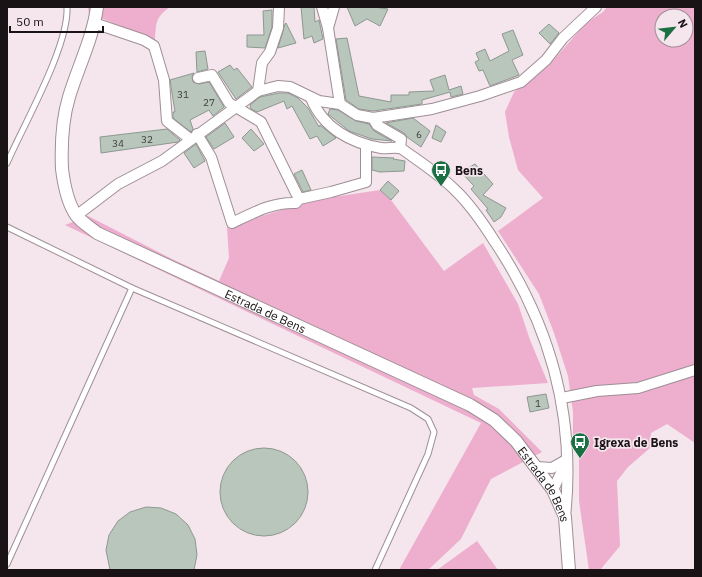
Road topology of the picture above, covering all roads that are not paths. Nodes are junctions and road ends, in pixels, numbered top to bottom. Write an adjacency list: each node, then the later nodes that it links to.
1 (67, 7): 18 (lane)
2 (97, 7): 7 (street, Estrada de Bens)
3 (279, 7): 10 (street)
4 (322, 7): 8 (street)
5 (334, 7): 8 (street)
6 (596, 7): 14 (street)
7 (94, 23): 15 (street); 20 (street, Estrada de Bens)
8 (328, 28): 12 (street)
9 (198, 78): 13 (street)
10 (258, 91): 11 (street); 13 (street)
11 (311, 98): 12 (street); 16 (street)
12 (340, 104): 14 (street)
13 (237, 107): 15 (street); 19 (street)
14 (373, 118): 17 (street)
15 (194, 136): 19 (street); 20 (street)
16 (366, 145): 17 (street); 19 (street)
17 (400, 148): 24 (street)
18 (7, 163)
19 (299, 199)
20 (76, 216): 26 (street, Estrada de Bens)
21 (7, 227): 22 (lane)
22 (132, 288): 30 (lane); 31 (lane)
23 (695, 370): 24 (street)
24 (562, 398): 25 (street)
25 (566, 460): 26 (street); 27 (street); 28 (street)
26 (538, 467): 28 (street, Estrada de Bens)
27 (569, 484): 28 (street); 29 (street)
28 (553, 490): 29 (street, Estrada de Bens)
29 (565, 517): 32 (street, Estrada de Bens)
30 (7, 564)
31 (375, 570)
32 (570, 570)

